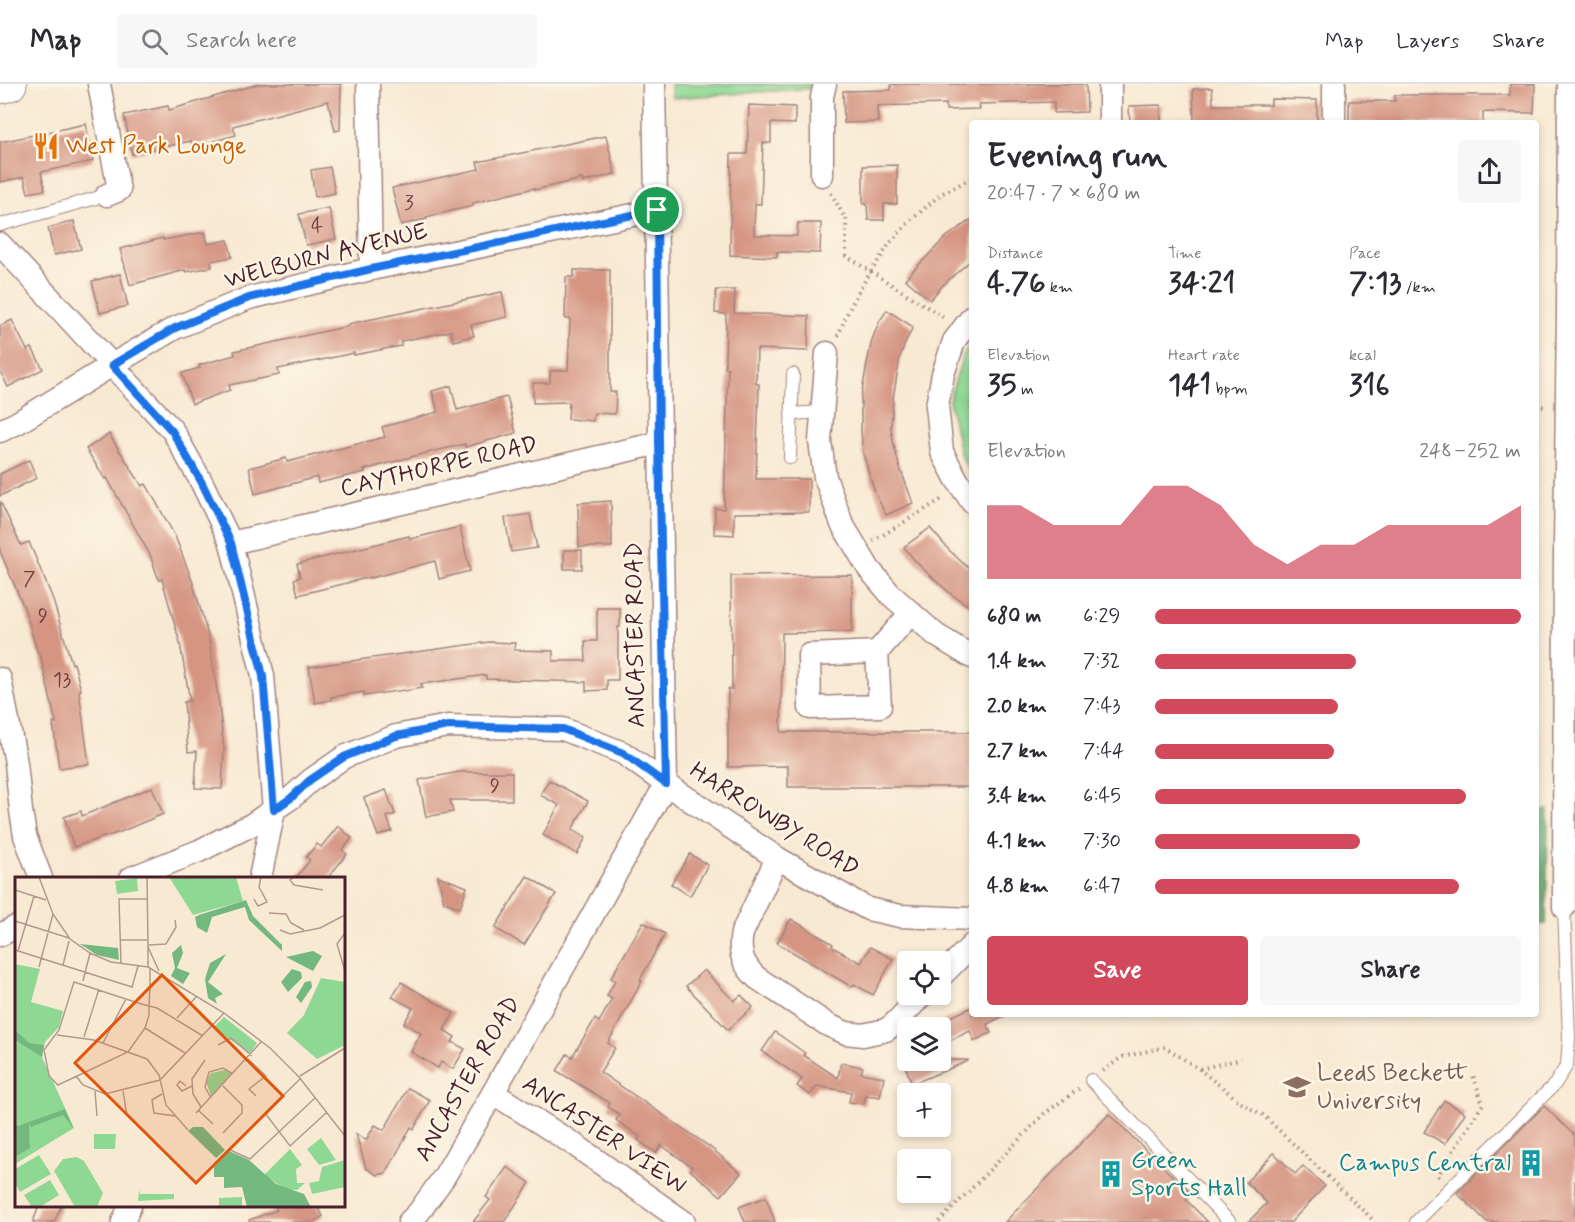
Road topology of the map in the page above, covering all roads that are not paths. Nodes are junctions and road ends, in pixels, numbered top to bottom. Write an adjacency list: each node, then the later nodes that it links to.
1 (10, 84): 9 (highway)
2 (99, 84): 13 (street)
3 (368, 84): 17 (street)
4 (654, 84): 14 (street, ANCASTER ROAD)
5 (825, 84): 12 (street)
6 (1110, 84): 10 (street)
7 (1334, 84): 11 (street)
8 (1569, 84): 18 (street)
9 (0, 87)
10 (1110, 120)
11 (1334, 120)
12 (822, 175)
13 (107, 195): 15 (lane)
14 (657, 210): 17 (street, WELBURN AVENUE); 26 (street, ANCASTER ROAD)
15 (0, 225)
16 (0, 244): 21 (street)
17 (371, 269): 21 (street, WELBURN AVENUE)
18 (1572, 314): 34 (street)
19 (967, 323): 28 (street)
20 (828, 353): 23 (street)
21 (112, 365): 25 (street, WELBURN AVENUE); 29 (street)
22 (793, 374): 24 (lane)
23 (823, 412): 24 (lane); 30 (street)
24 (791, 414): 27 (lane)
25 (0, 431)
26 (659, 443): 29 (street, CAYTHORPE ROAD); 35 (street, ANCASTER ROAD)
27 (790, 458)
28 (967, 494)
29 (231, 543): 36 (street)
30 (911, 613): 31 (street); 32 (street)
31 (877, 652)
32 (969, 655)
33 (0, 679): 38 (street)
34 (1570, 783): 41 (street)
35 (666, 784): 36 (street, HARROWBY ROAD); 37 (street, HARROWBY ROAD); 50 (street, ANCASTER ROAD)
36 (274, 810): 39 (street, HARROWBY ROAD); 40 (street)
37 (777, 858): 42 (street, HARROWBY ROAD); 48 (street)
38 (40, 877)
39 (135, 877)
40 (260, 877)
41 (1564, 908): 47 (lane)
42 (969, 919)
43 (15, 928): 44 (street)
44 (0, 935)
45 (969, 948): 46 (street)
46 (951, 966)
47 (1572, 1003): 56 (lane)
48 (912, 1005)
49 (1091, 1080): 55 (lane)
50 (493, 1093): 53 (street, ANCASTER ROAD); 54 (street, ANCASTER VIEW)
51 (130, 1207): 52 (street)
52 (123, 1222)
53 (409, 1222)
54 (684, 1222)
55 (1230, 1222)
56 (1416, 1222)

